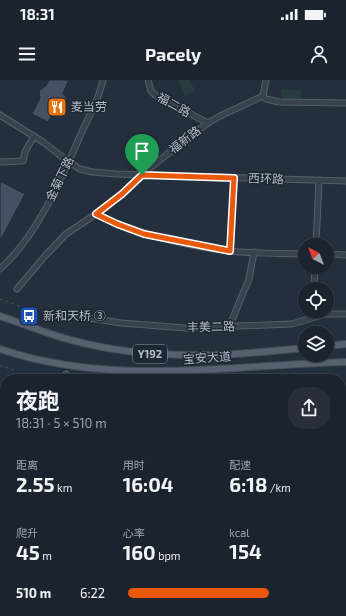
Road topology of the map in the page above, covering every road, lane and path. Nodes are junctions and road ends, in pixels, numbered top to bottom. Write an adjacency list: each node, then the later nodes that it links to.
1 (103, 80): 10 (street, 金菊下路)
2 (148, 80): 7 (street, 福二路)
3 (266, 80): 4 (street)
4 (263, 96): 5 (street); 7 (street, 福新路)
5 (346, 104)
6 (0, 115): 8 (street, 西环路)
7 (208, 123): 11 (street, 福新路)
8 (34, 136): 9 (street); 10 (street, 西环路)
9 (0, 162)
10 (68, 162): 11 (street, 西环路); 22 (street, 金菊下路)
11 (142, 175): 12 (street, 西环路); 15 (street, 福新路)
12 (234, 178): 13 (street, 西环路); 17 (street)
13 (319, 180): 14 (street, 西环路); 16 (street)
14 (346, 181)
15 (96, 214): 17 (street); 23 (street, 福新路)
16 (316, 238)
17 (230, 251): 18 (street)
18 (254, 252): 19 (street); 31 (street)
19 (298, 254)
20 (334, 254): 21 (street)
21 (346, 255)
22 (0, 269)
23 (17, 289)
24 (0, 299): 25 (path)
25 (34, 314)
26 (334, 314): 27 (street, 丰美二路)
27 (346, 314)
28 (0, 316): 34 (main road, 宝安大道 / Y192)
29 (76, 316): 31 (street, 丰美二路)
30 (311, 318): 31 (street, 丰美二路)
31 (229, 327)
32 (346, 344): 33 (main road)
33 (334, 345)
34 (298, 348)
35 (0, 350): 39 (main road, 宝安大道 / Y192)
36 (346, 362): 39 (main road, 宝安大道 / Y192)
37 (0, 365): 38 (path)
38 (14, 366)
39 (176, 371): 40 (street)
40 (175, 374)

